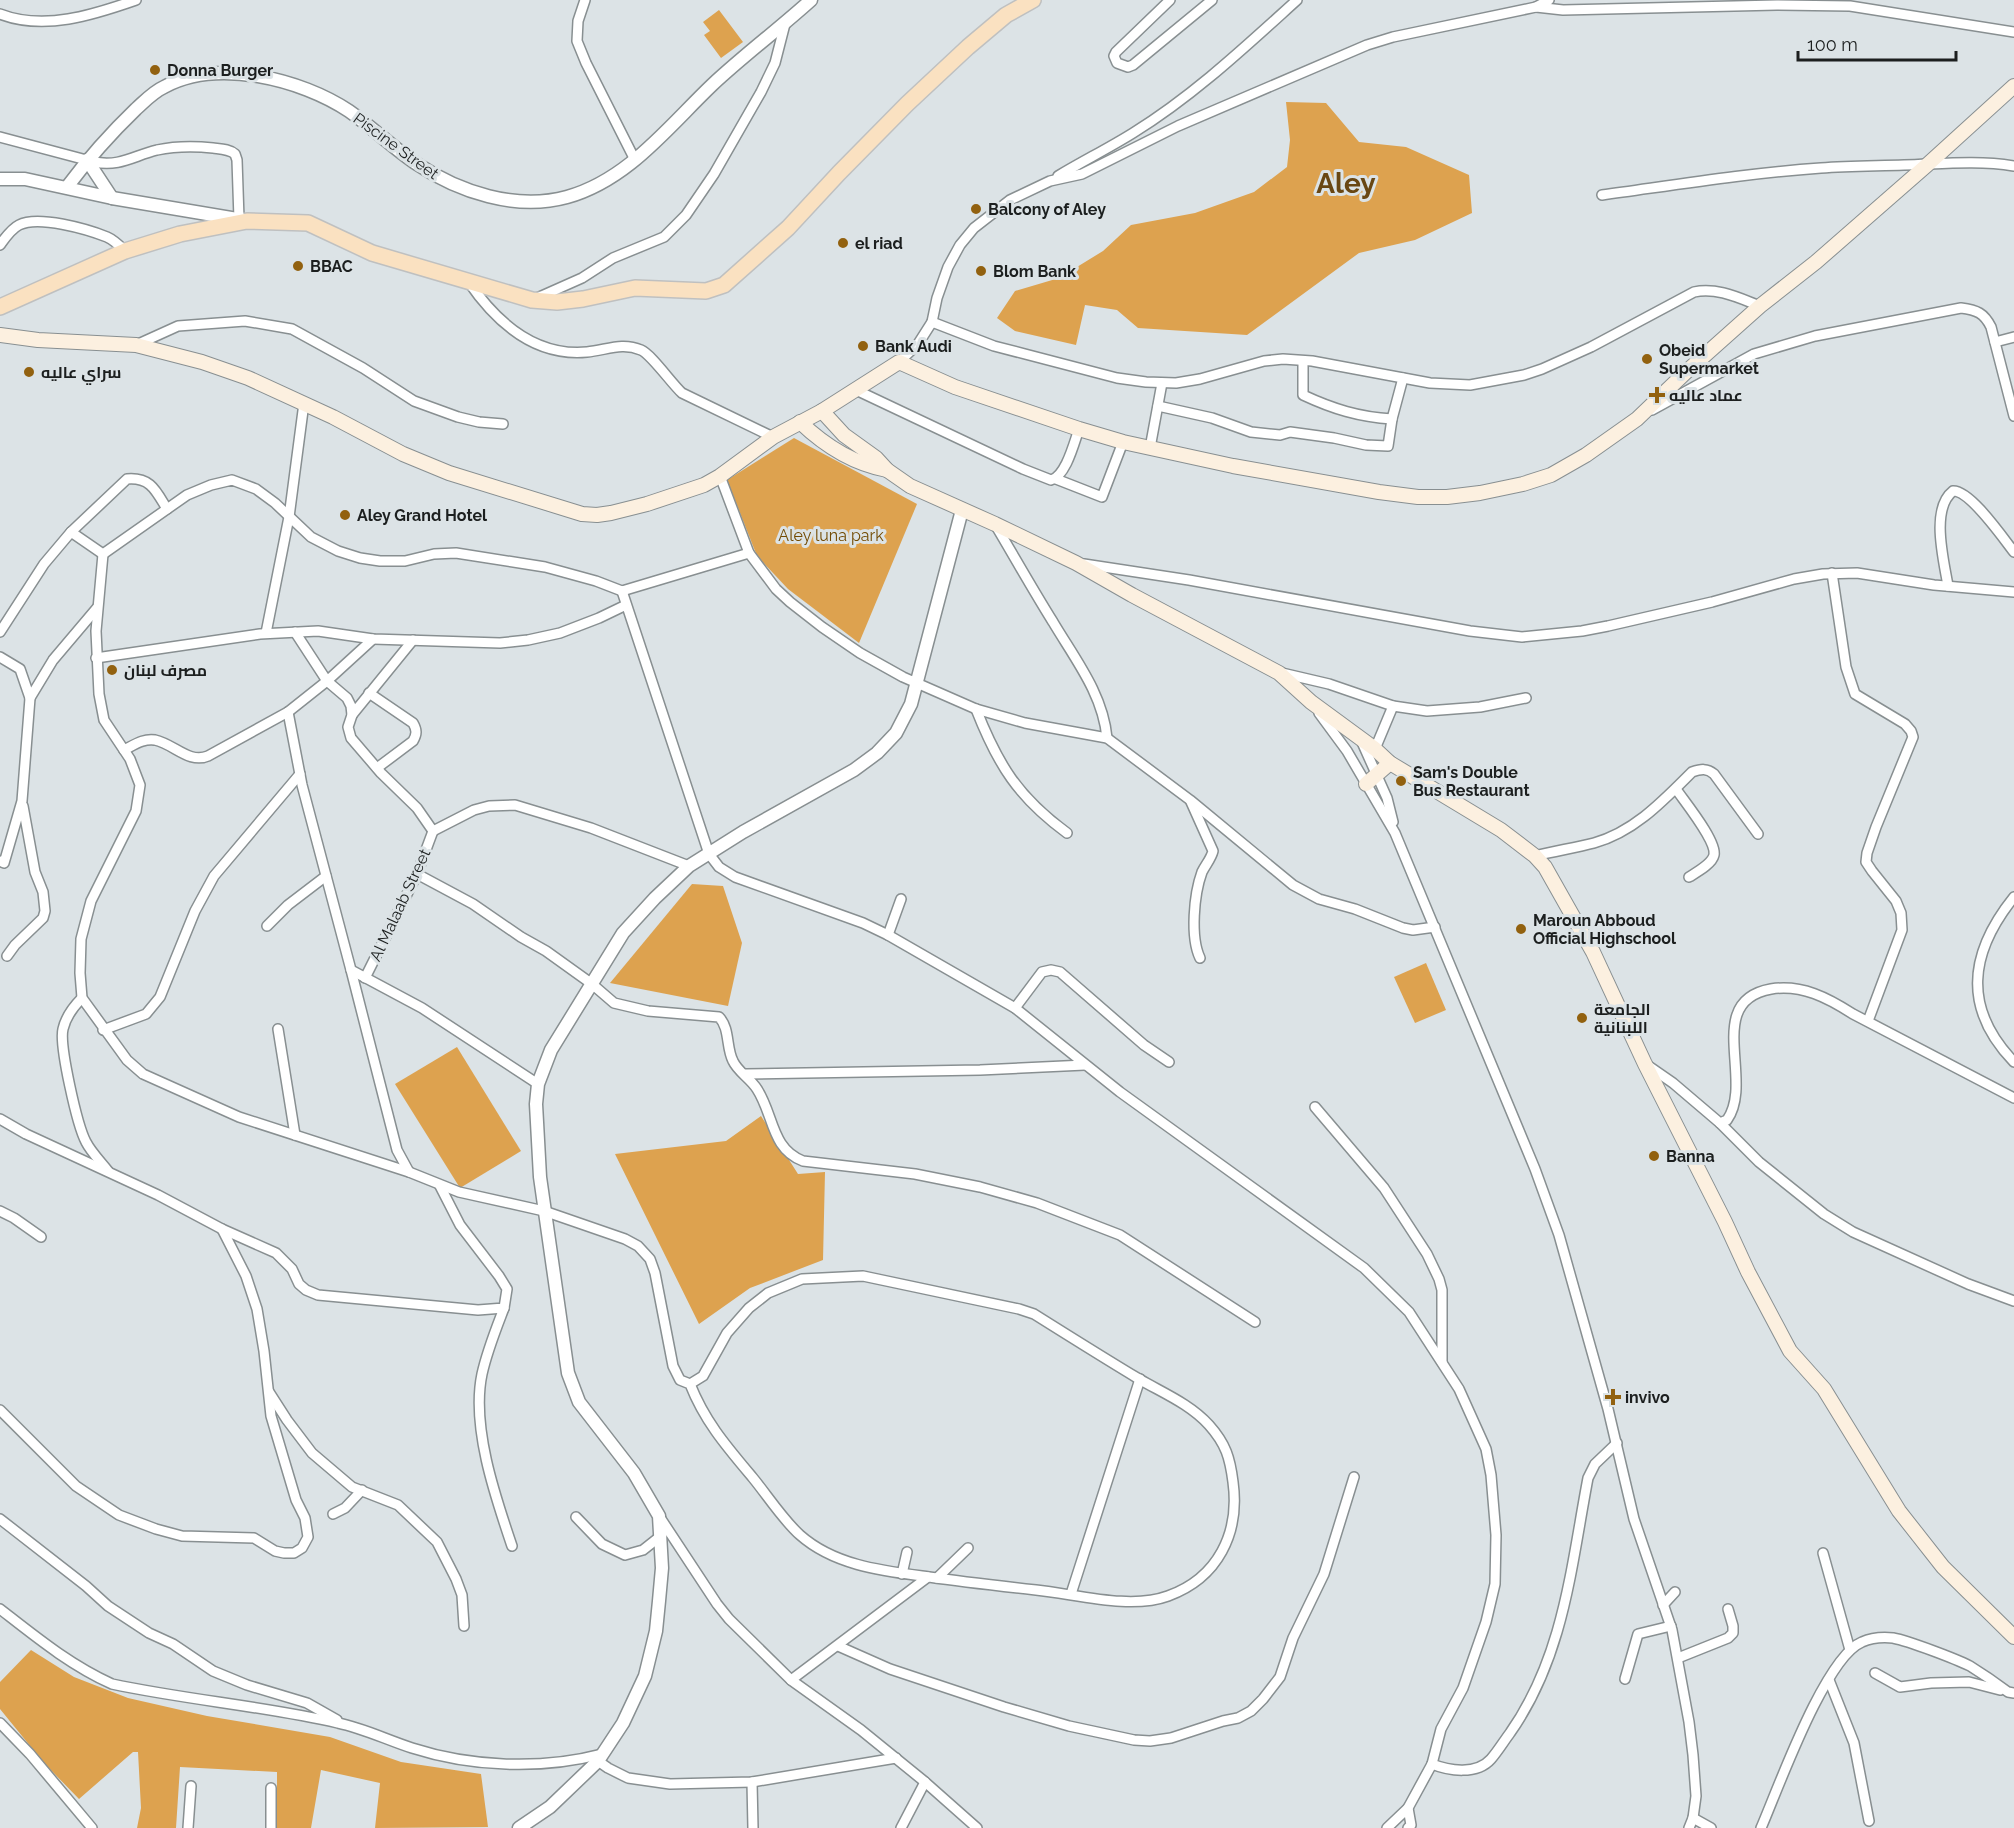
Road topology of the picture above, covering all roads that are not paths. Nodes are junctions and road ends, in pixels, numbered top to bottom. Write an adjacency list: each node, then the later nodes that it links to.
1 (136, 0): 11 (street)
2 (585, 0): 18 (street)
3 (812, 0): 13 (street, Piscine Street)
4 (1016, 0): 12 (main road)
5 (1033, 0): 12 (main road)
6 (1170, 0): 7 (street)
7 (1212, 0)
8 (1297, 0): 22 (street)
9 (1549, 0): 10 (street)
10 (1536, 7): 14 (street); 22 (street)
11 (0, 14)
12 (1006, 15): 30 (main road)
13 (785, 24): 18 (street, Piscine Street); 30 (street)
14 (2014, 33)
15 (2014, 86): 19 (main road)
16 (0, 136): 17 (street)
17 (87, 160): 18 (street, Piscine Street); 23 (street, Piscine Street); 25 (street); 26 (street)
18 (635, 160)
19 (1928, 165): 20 (street); 24 (street); 31 (main road)
20 (2014, 166)
21 (0, 179): 23 (street)
22 (1050, 182): 33 (street)
23 (67, 187): 25 (street)
24 (1602, 195)
25 (112, 198): 26 (street)
26 (243, 220): 28 (main road); 29 (main road)
27 (0, 245): 28 (street)
28 (125, 251): 32 (main road)
29 (467, 280): 30 (main road); 53 (street)
30 (532, 300)
31 (1760, 306): 40 (street); 48 (main road)
32 (0, 307)
33 (932, 322): 39 (street); 41 (street)
34 (0, 335): 37 (main road)
35 (2014, 337): 36 (street)
36 (1995, 342): 46 (street); 48 (street)
37 (135, 345): 43 (main road); 50 (street)
38 (1303, 361): 40 (street); 41 (street); 47 (street)
39 (898, 362): 42 (main road); 51 (main road)
40 (1402, 378): 47 (street)
41 (1162, 383): 44 (street)
42 (856, 390): 45 (main road); 59 (street)
43 (304, 403): 58 (main road); 62 (street)
44 (1158, 406): 47 (street); 56 (street)
45 (822, 411): 49 (main road); 52 (main road)
46 (2014, 416)
47 (1392, 419)
48 (1637, 419): 56 (main road)
49 (800, 422): 53 (main road); 55 (main road)
50 (503, 424)
51 (1079, 429): 54 (main road); 59 (street)
52 (844, 435): 55 (main road); 57 (main road)
53 (774, 437): 58 (main road)
54 (1123, 442): 56 (main road); 59 (street)
55 (831, 447): 57 (main road)
56 (1150, 448)
57 (887, 470): 61 (main road)
58 (720, 476): 66 (street)
59 (1056, 479)
60 (167, 509): 62 (street); 64 (street); 67 (street)
61 (962, 510): 63 (main road); 84 (street)
62 (289, 517): 71 (street); 77 (street)
63 (995, 524): 68 (main road); 94 (street)
64 (71, 532): 67 (street); 75 (street)
65 (2014, 552): 70 (street)
66 (749, 553): 71 (street); 84 (street)
67 (103, 554): 74 (street)
68 (1076, 563): 69 (street); 82 (main road)
69 (1832, 573): 70 (street); 127 (street)
70 (1948, 586): 72 (street)
71 (622, 591): 73 (street)
72 (2014, 592)
73 (626, 604): 79 (street); 108 (street)
74 (97, 608): 81 (street); 86 (street)
75 (0, 632)
76 (295, 632): 77 (street); 78 (street); 83 (street)
77 (266, 633): 81 (street)
78 (373, 639): 79 (street); 83 (street)
79 (413, 640): 85 (street)
80 (0, 657): 86 (street)
81 (96, 658): 96 (street)
82 (1279, 673): 88 (main road); 89 (street)
83 (327, 681): 91 (street); 92 (street)
84 (917, 683): 90 (street); 108 (street)
85 (369, 693): 92 (street); 98 (street)
86 (30, 698): 103 (street)
87 (1526, 698): 89 (street)
88 (1311, 702): 93 (main road); 100 (street)
89 (1393, 706): 95 (street)
90 (976, 709): 94 (street); 105 (street)
91 (288, 712): 96 (street); 99 (street)
92 (352, 715): 98 (street)
93 (1358, 736): 95 (main road); 100 (street)
94 (1107, 738): 102 (street)
95 (1375, 749): 97 (main road)
96 (124, 750): 125 (street)
97 (1390, 763): 100 (main road); 109 (main road)
98 (376, 768): 104 (street)
99 (300, 774): 113 (street); 129 (street)
100 (1371, 780): 106 (street); 106 (street)
101 (1676, 789): 107 (street); 109 (street); 114 (street)
102 (1190, 800): 118 (street); 121 (street)
103 (22, 801): 110 (street); 120 (street)
104 (433, 831): 111 (street); 112 (street, Al Malaab Street)
105 (1067, 833)
106 (1395, 833): 118 (street)
107 (1758, 834)
108 (709, 854): 111 (street); 119 (street)
109 (1535, 856): 132 (main road)
110 (1, 866)
111 (689, 866): 124 (street)
112 (417, 874): 123 (street, Al Malaab Street); 124 (street)
113 (326, 876): 117 (street); 122 (street)
114 (1689, 877)
115 (2014, 897): 131 (street)
116 (901, 899): 119 (street)
117 (267, 926)
118 (1436, 927): 156 (street)
119 (888, 935): 126 (street)
120 (7, 957)
121 (1200, 958)
122 (351, 970): 123 (street); 141 (street)
123 (365, 978): 135 (street)
124 (592, 984): 134 (street); 135 (street)
125 (82, 998): 129 (street); 142 (street)
126 (1015, 1008): 130 (street); 133 (street)
127 (1868, 1021): 136 (street); 139 (street)
128 (278, 1029): 140 (street)
129 (104, 1030): 140 (street)
130 (1169, 1062)
131 (2014, 1062)
132 (1645, 1064): 139 (street); 177 (main road)
133 (1085, 1065): 134 (street); 151 (street)
134 (746, 1074): 150 (street)
135 (538, 1084): 145 (street)
136 (2014, 1098)
137 (1315, 1107): 151 (street)
138 (0, 1119): 142 (street)
139 (1720, 1123): 148 (street)
140 (295, 1135): 141 (street)
141 (410, 1172): 143 (street)
142 (109, 1173): 146 (street)
143 (440, 1186): 145 (street); 149 (street)
144 (0, 1211): 147 (street)
145 (544, 1211): 153 (street); 160 (street)
146 (222, 1230): 149 (street); 154 (street)
147 (41, 1237)
148 (2014, 1302)
149 (504, 1308): 164 (street)
150 (1254, 1322)
151 (1442, 1362): 190 (street)
152 (1140, 1379): 153 (street); 171 (street); 171 (street)
153 (690, 1384): 168 (street)
154 (268, 1390): 155 (street); 158 (street)
155 (0, 1410)
156 (1617, 1443): 172 (street); 190 (street)
157 (1354, 1477): 178 (street)
158 (362, 1490): 159 (street); 175 (street)
159 (333, 1514)
160 (659, 1516): 163 (street); 183 (street)
161 (576, 1517): 163 (street)
162 (0, 1519): 187 (street)
163 (662, 1535): 188 (street)
164 (512, 1546)
165 (968, 1548): 169 (street)
166 (907, 1552): 168 (street)
167 (1822, 1553): 179 (street)
168 (902, 1574): 169 (street)
169 (932, 1578): 171 (street); 178 (street)
170 (1675, 1592): 172 (street)
171 (1071, 1594)
172 (1663, 1605): 176 (street)
173 (0, 1609): 187 (street)
174 (1728, 1609): 180 (street)
175 (464, 1626)
176 (1671, 1626): 180 (street); 182 (street)
177 (2014, 1637)
178 (838, 1647): 183 (street)
179 (1850, 1650): 184 (street); 185 (street)
180 (1678, 1658): 196 (street)
181 (1875, 1673): 185 (street)
182 (1625, 1679)
183 (791, 1680): 189 (street)
184 (1829, 1680): 197 (street); 209 (street)
185 (2011, 1692)
186 (0, 1723): 198 (street)
187 (341, 1723): 188 (street)
188 (600, 1757): 191 (street); 201 (street)
189 (896, 1758): 191 (street); 192 (street)
190 (1432, 1764): 195 (street)
191 (752, 1782): 202 (street)
192 (925, 1782): 203 (street); 204 (street)
193 (191, 1786): 199 (street)
194 (271, 1788): 200 (street)
195 (1408, 1808): 205 (street); 206 (street)
196 (1693, 1818): 207 (street); 208 (street)
197 (1869, 1821)
198 (92, 1828)
199 (188, 1828)
200 (271, 1828)
201 (519, 1828)
202 (753, 1828)
203 (902, 1828)
204 (977, 1828)
205 (1387, 1828)
206 (1408, 1828)
207 (1689, 1828)
208 (1711, 1828)
209 (1761, 1828)

